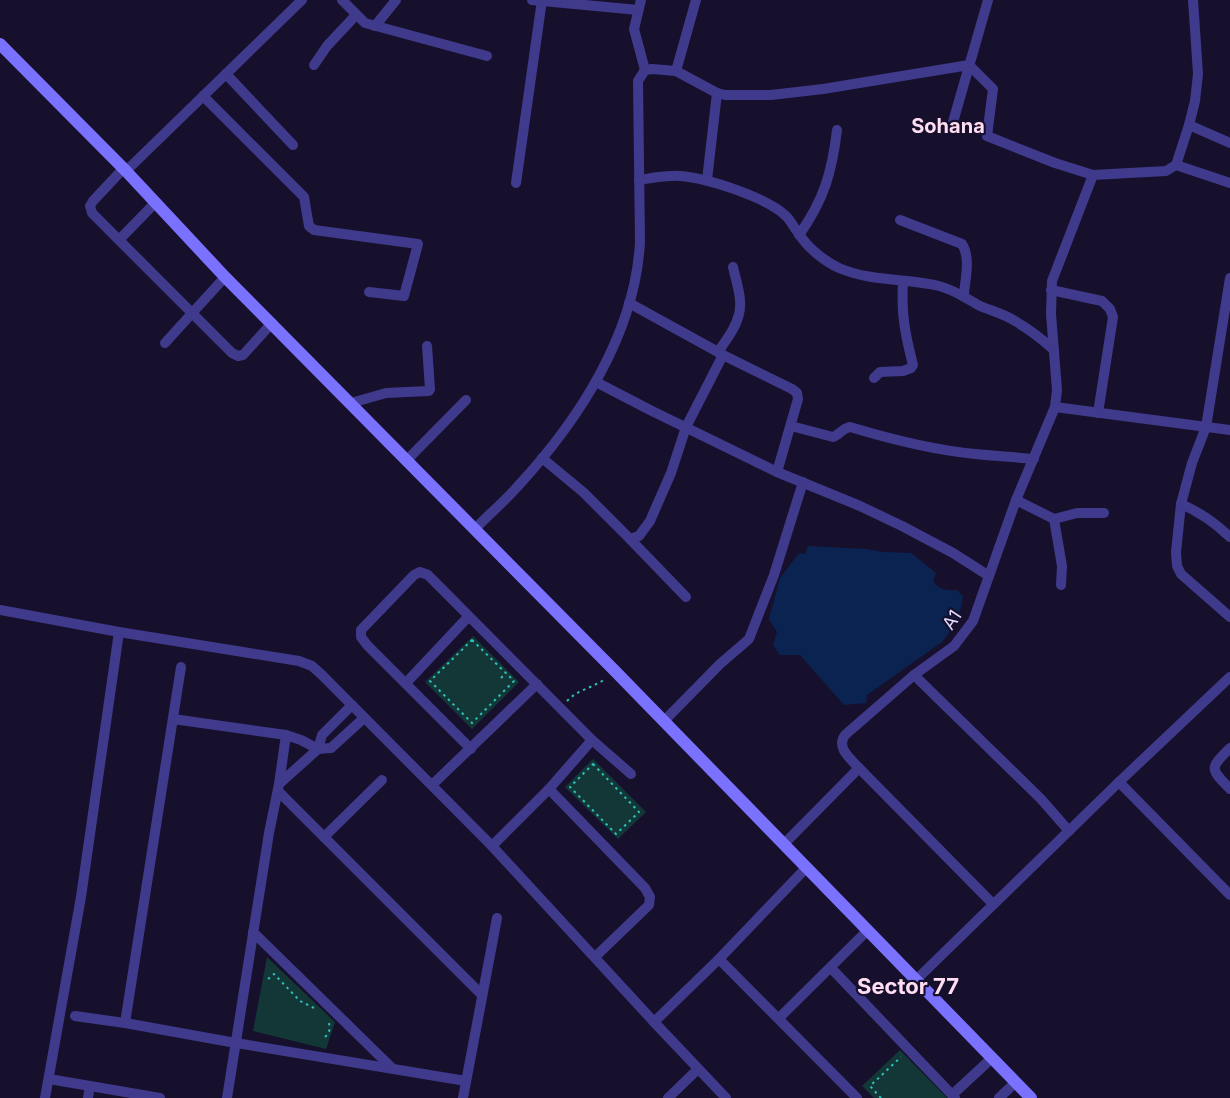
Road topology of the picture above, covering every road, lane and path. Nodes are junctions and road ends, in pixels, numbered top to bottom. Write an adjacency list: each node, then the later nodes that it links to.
1 (302, 0): 17 (street)
2 (342, 0): 9 (street)
3 (396, 0): 10 (street)
4 (696, 0): 16 (street)
5 (988, 0): 14 (street)
6 (1194, 0): 21 (street)
7 (539, 1): 8 (street); 30 (street)
8 (639, 5): 15 (street)
9 (356, 15): 10 (street); 13 (street)
10 (375, 26): 12 (street)
11 (0, 44): 26 (street)
12 (487, 56)
13 (314, 65)
14 (969, 65): 18 (street); 20 (street); 27 (street)
15 (645, 70): 16 (street); 28 (street)
16 (676, 71): 18 (street)
17 (226, 74): 19 (street); 24 (street)
18 (717, 94): 29 (street)
19 (203, 96): 26 (street); 41 (street)
20 (953, 122)
21 (1189, 125): 23 (street); 25 (street)
22 (837, 130): 34 (street)
23 (1230, 142)
24 (293, 145)
25 (1176, 165): 27 (street); 31 (street)
26 (124, 170): 32 (street); 35 (street)
27 (1094, 175): 40 (street, A1)
28 (639, 180): 29 (street); 43 (street)
29 (707, 180): 34 (street)
30 (516, 183)
31 (1230, 183)
32 (156, 203): 35 (street); 37 (street)
33 (900, 220): 42 (street)
34 (799, 235): 39 (street)
35 (119, 240): 44 (street)
36 (734, 267): 49 (street)
37 (225, 277): 44 (street); 45 (street)
38 (1230, 278): 57 (street)
39 (902, 281): 42 (street); 50 (street)
40 (1051, 290): 48 (street, A1); 55 (street)
41 (369, 292)
42 (964, 295): 48 (street)
43 (628, 304): 49 (street); 51 (street)
44 (192, 312): 45 (street); 46 (street)
45 (272, 323): 53 (street)
46 (165, 343)
47 (428, 346): 53 (street)
48 (1054, 350): 54 (street, A1)
49 (720, 354): 56 (street); 58 (street)
50 (874, 378)
51 (596, 382): 58 (street); 60 (street)
52 (466, 400): 62 (street)
53 (351, 403): 62 (street)
54 (1055, 407): 55 (street); 61 (street, A1)
55 (1098, 413): 57 (street)
56 (791, 426): 61 (street); 63 (street)
57 (1206, 427): 59 (street); 66 (street)
58 (686, 428): 63 (street); 71 (street)
59 (1230, 430)
60 (542, 458): 69 (street); 71 (street)
61 (1034, 459): 65 (street, A1)
62 (407, 460): 69 (street)
63 (777, 472): 64 (street)
64 (804, 482): 72 (street); 91 (street)
65 (1016, 500): 68 (street); 72 (street, A1)
66 (1181, 504): 70 (street); 77 (street)
67 (1104, 513): 68 (street)
68 (1054, 519): 73 (street)
69 (475, 528): 80 (street)
70 (1230, 538)
71 (630, 539): 74 (street)
72 (989, 576): 82 (street, A1)
73 (1062, 585)
74 (686, 597)
75 (0, 610): 78 (street)
76 (468, 617): 85 (street); 85 (street); 86 (street)
77 (1230, 617)
78 (119, 632): 87 (street); 134 (street)
79 (181, 666): 90 (street)
80 (614, 670): 88 (path); 91 (street)
81 (506, 674): 81 (path); 84 (path)
82 (914, 675): 97 (street, A1); 105 (street)
83 (1230, 677): 100 (street)
84 (501, 678)
85 (406, 683): 96 (street)
86 (537, 684): 88 (street); 96 (street)
87 (352, 704): 89 (street); 94 (street)
88 (561, 708): 93 (street)
89 (364, 718): 94 (street); 101 (street)
90 (173, 719): 92 (street); 127 (street)
91 (664, 721): 108 (street)
92 (286, 736): 94 (street); 102 (street)
93 (592, 740): 98 (street); 103 (street)
94 (318, 748): 102 (street)
95 (1230, 748): 104 (street)
96 (471, 749): 101 (street)
97 (859, 768): 108 (street); 112 (street, A1)
98 (632, 774)
99 (382, 780): 107 (street)
100 (1119, 782): 105 (street); 111 (street)
101 (432, 785): 109 (street)
102 (278, 788): 107 (street); 115 (street)
103 (549, 788): 109 (street); 116 (street)
104 (1230, 789)
105 (1069, 831): 112 (street)
106 (616, 834): 106 (path)
107 (324, 837): 121 (street)
108 (784, 844): 110 (street)
109 (492, 846): 116 (street)
110 (807, 867): 114 (street); 117 (street)
111 (1230, 895)
112 (993, 904): 120 (street)
113 (497, 918): 121 (street)
114 (868, 930): 118 (street); 120 (street)
115 (253, 932): 129 (street); 132 (street)
116 (595, 957): 126 (street)
117 (719, 959): 125 (street); 126 (street)
118 (830, 968): 125 (street); 138 (street)
119 (268, 979): 122 (path)
120 (917, 979): 131 (street)
121 (482, 995): 135 (street)
122 (316, 1009)
123 (75, 1016): 127 (street)
124 (324, 1017): 128 (path)
125 (780, 1018): 146 (street)
126 (654, 1022): 133 (street)
127 (125, 1023): 129 (street)
128 (326, 1037)
129 (236, 1044): 132 (street); 142 (street)
130 (901, 1056): 147 (path)
131 (992, 1058): 136 (street); 138 (street)
132 (393, 1069): 135 (street)
133 (698, 1069): 144 (street); 145 (street)
134 (49, 1079): 137 (street); 139 (street)
135 (466, 1081): 143 (street)
136 (1016, 1082): 148 (street); 149 (street)
137 (90, 1086): 140 (street); 141 (street)
138 (954, 1097)
139 (45, 1098)
140 (88, 1098)
141 (160, 1098)
142 (227, 1098)
143 (463, 1098)
144 (668, 1098)
145 (726, 1098)
146 (857, 1098)
147 (881, 1098)
148 (999, 1098)
149 (1031, 1098)

